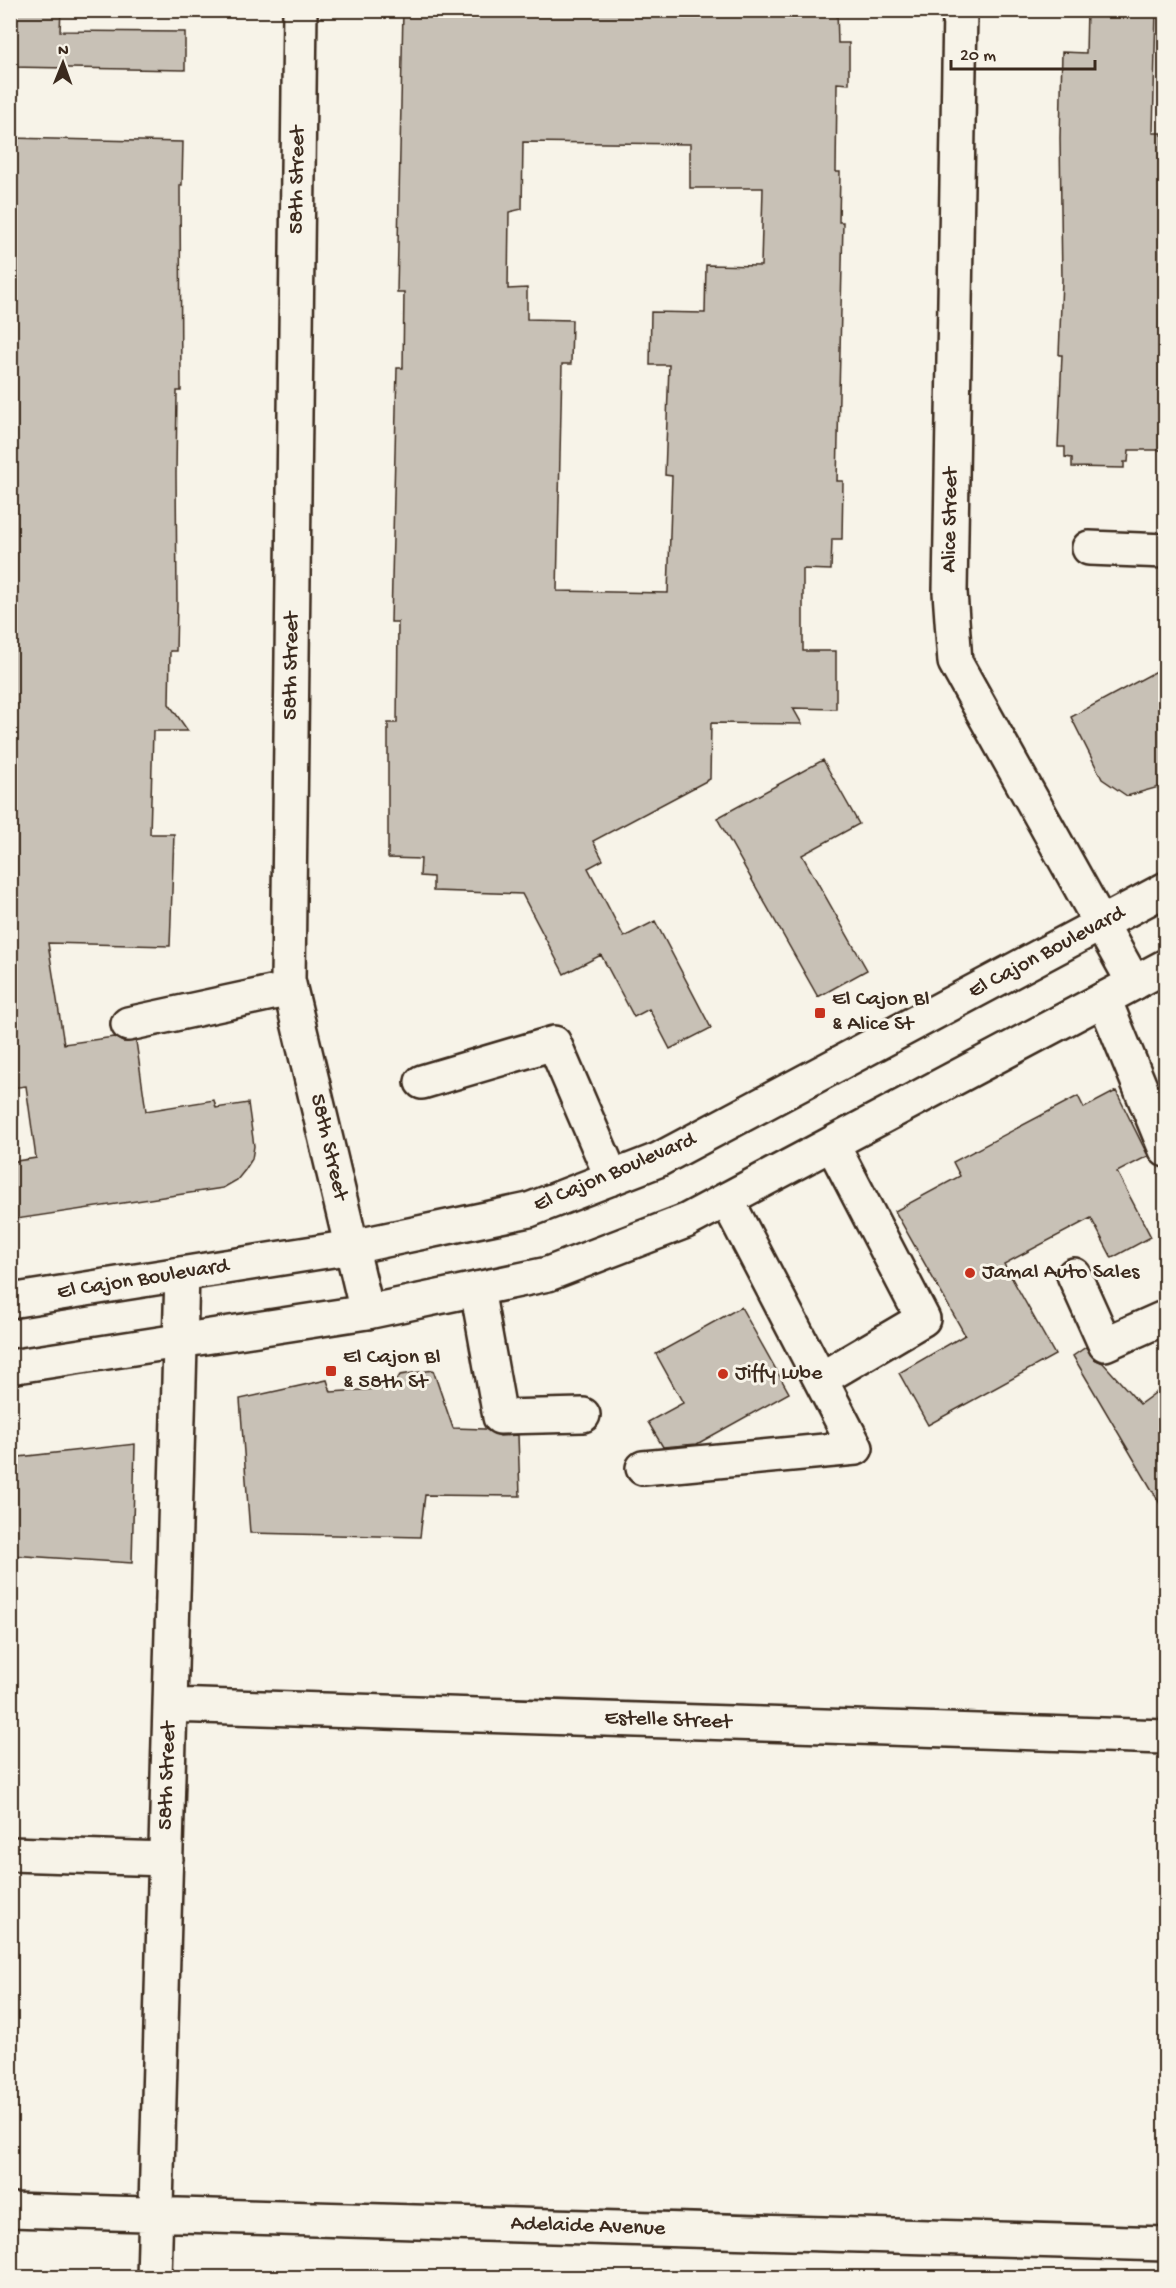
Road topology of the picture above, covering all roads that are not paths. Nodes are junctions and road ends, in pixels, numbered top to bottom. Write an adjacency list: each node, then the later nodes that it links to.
1 (300, 10): 8 (street, 58th Street)
2 (960, 10): 6 (street, Alice Street)
3 (1089, 548): 4 (street)
4 (1166, 551)
5 (1166, 890): 6 (street, El Cajon Boulevard)
6 (1101, 924): 7 (street, Alice Street); 14 (street, El Cajon Boulevard)
7 (1156, 976): 9 (street)
8 (290, 989): 10 (street); 16 (street, 58th Street)
9 (1104, 999): 12 (street); 13 (street)
10 (128, 1024)
11 (422, 1082): 14 (street)
12 (832, 1144): 15 (street); 25 (street)
13 (1166, 1150)
14 (612, 1178): 16 (street, El Cajon Boulevard)
15 (728, 1200): 19 (street); 25 (street)
16 (352, 1247): 17 (street, El Cajon Boulevard); 21 (street, 58th Street)
17 (182, 1274): 20 (street, El Cajon Boulevard); 23 (street, 58th Street)
18 (1074, 1275): 22 (street)
19 (477, 1289): 21 (street); 26 (street)
20 (10, 1301)
21 (368, 1312): 23 (street)
22 (1166, 1317)
23 (180, 1340): 24 (street); 28 (street, 58th Street)
24 (10, 1367)
25 (821, 1379): 27 (street)
26 (583, 1415)
27 (644, 1468)
28 (170, 1705): 29 (street, Estelle Street); 31 (street, 58th Street)
29 (1166, 1737)
30 (10, 1854): 31 (street)
31 (166, 1859): 33 (street, 58th Street)
32 (10, 2210): 33 (street, Adelaide Avenue)
33 (156, 2215): 34 (street, Adelaide Avenue); 35 (street, 58th Street)
34 (1166, 2244)
35 (154, 2277)

